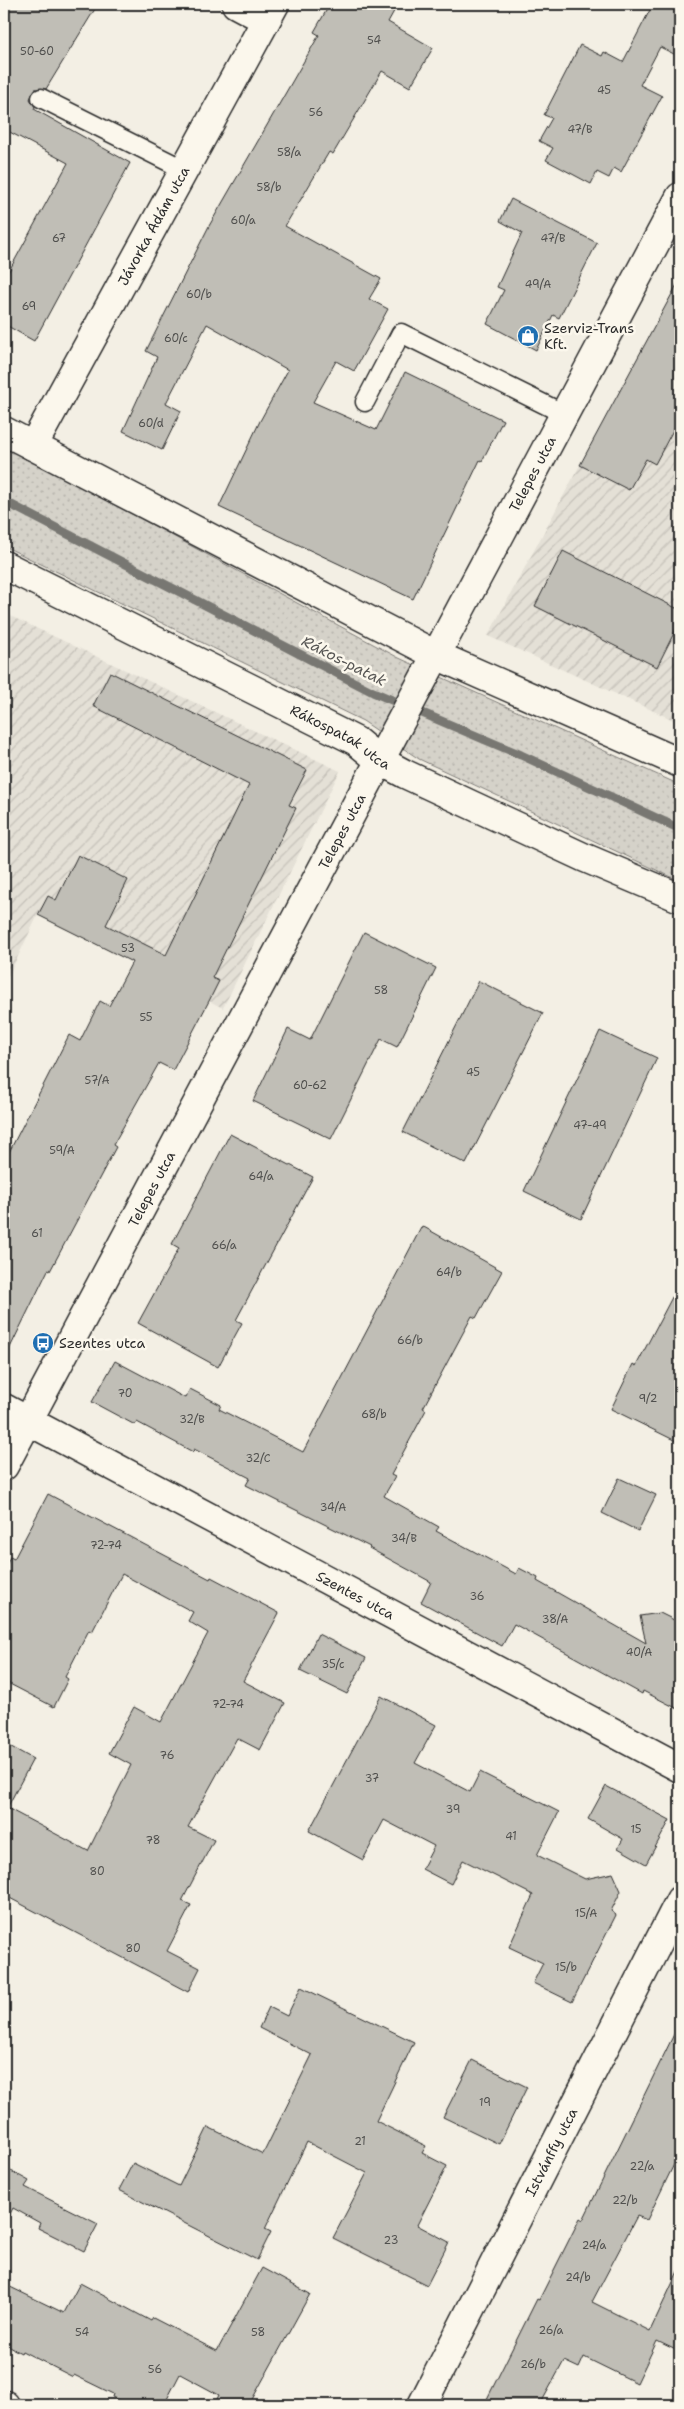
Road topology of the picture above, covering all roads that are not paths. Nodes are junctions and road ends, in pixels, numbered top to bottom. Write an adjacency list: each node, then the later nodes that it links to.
1 (236, 4): 2 (street)
2 (270, 12): 4 (street, Jávorka Ádám utca)
3 (41, 98): 4 (lane)
4 (183, 169): 9 (street, Jávorka Ádám utca)
5 (680, 197): 7 (street, Telepes utca)
6 (365, 402): 7 (lane)
7 (564, 414): 11 (street, Telepes utca)
8 (4, 431): 9 (street)
9 (33, 446): 11 (street)
10 (4, 564): 12 (street, Rákospatak utca)
11 (436, 655): 12 (street, Telepes utca); 13 (street)
12 (385, 749): 14 (street, Rákospatak utca); 16 (street, Telepes utca)
13 (680, 763)
14 (680, 898)
15 (4, 1408): 16 (street, Szentes utca)
16 (28, 1421): 17 (street, Telepes utca); 18 (street, Szentes utca)
17 (4, 1466)
18 (680, 1768)
19 (680, 1900): 20 (street, Istvánffy utca)
20 (422, 2405)

